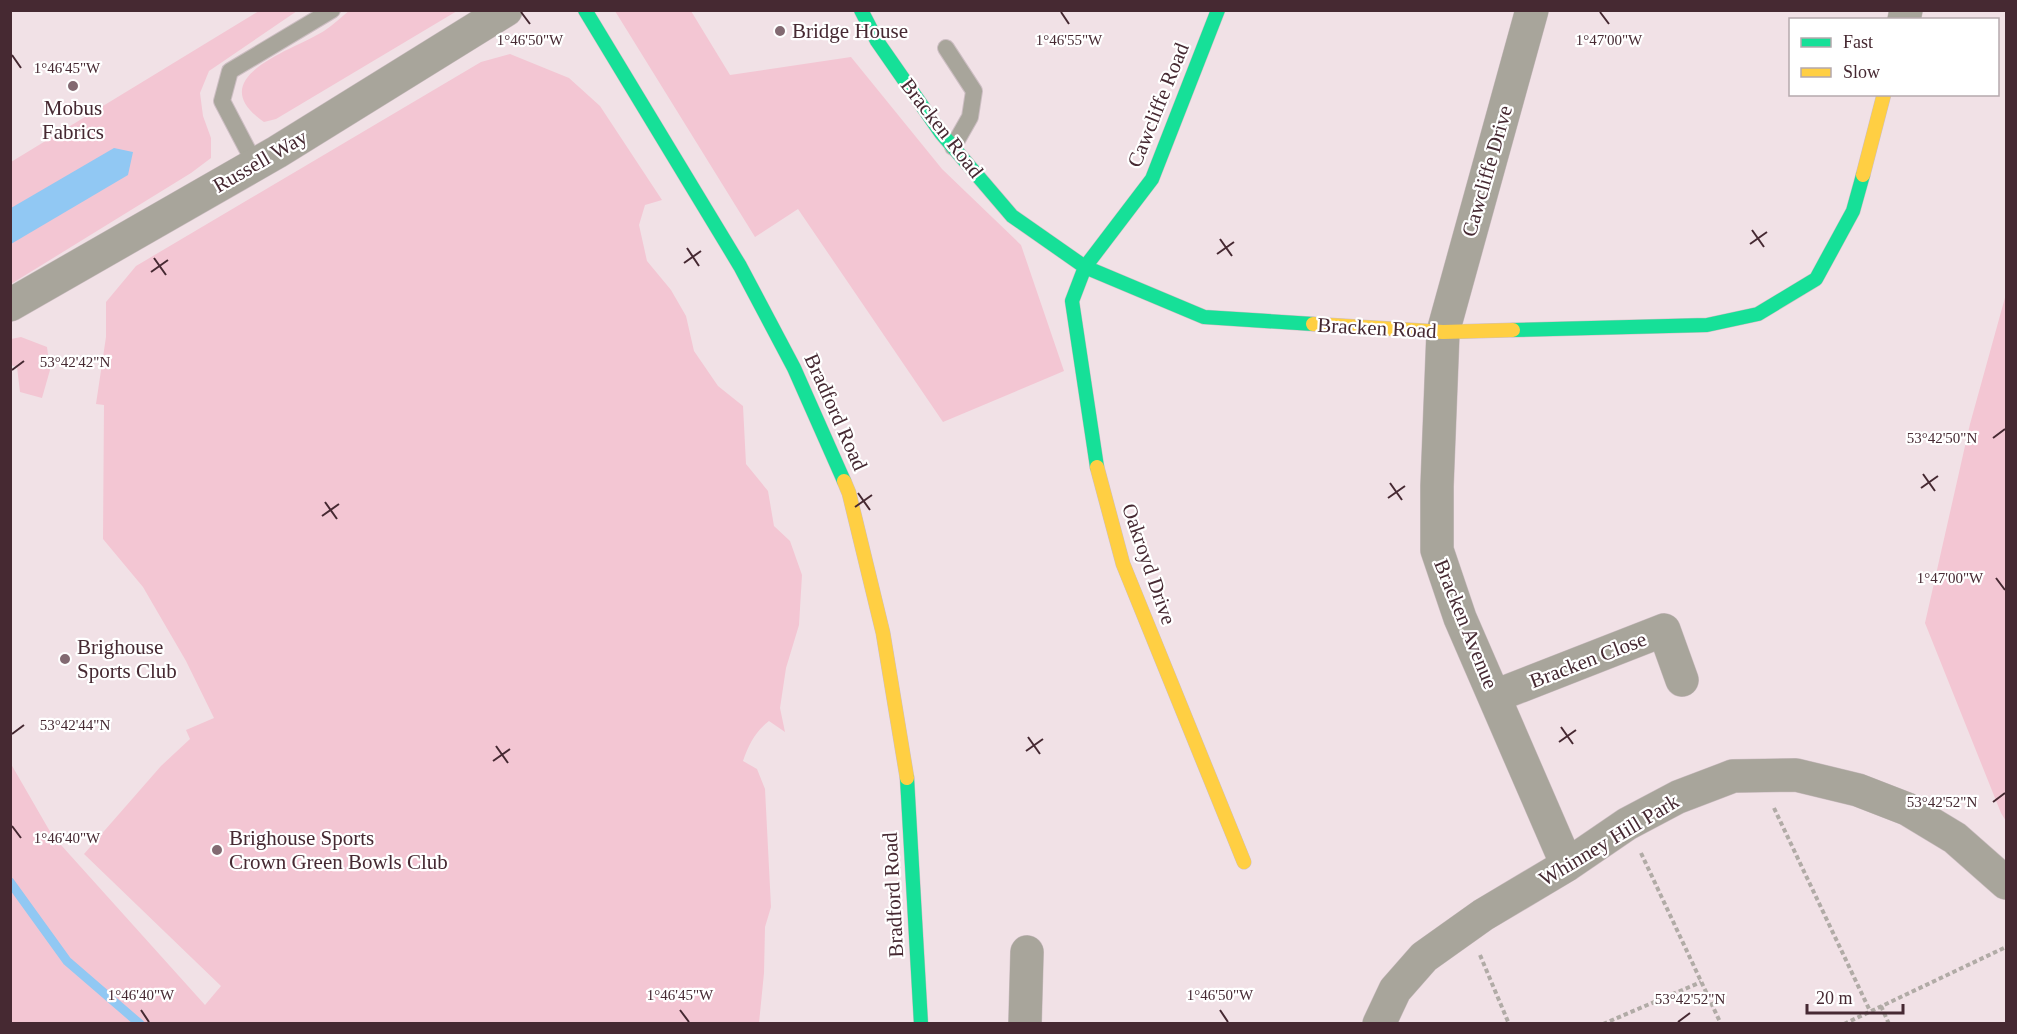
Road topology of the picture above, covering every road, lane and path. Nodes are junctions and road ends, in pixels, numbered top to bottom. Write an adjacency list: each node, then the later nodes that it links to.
1 (332, 10): 10 (lane)
2 (506, 10): 10 (street, Russell Way)
3 (585, 10): 27 (street, Bradford Road)
4 (861, 10): 9 (street, Bracken Road)
5 (1218, 10): 11 (street, Cawcliffe Road)
6 (1532, 10): 13 (street, Cawcliffe Drive)
7 (946, 48): 9 (lane)
8 (1883, 96): 13 (street, Bracken Road)
9 (953, 147): 11 (street, Bracken Road)
10 (255, 164): 12 (street, Russell Way)
11 (1085, 267): 13 (street, Bracken Road); 18 (street, Oakroyd Drive)
12 (10, 304)
13 (1443, 332): 15 (street, Bracken Avenue)
14 (1682, 680): 15 (street, Bracken Close)
15 (1495, 696): 19 (street, Bracken Avenue)
16 (1759, 776): 17 (street, Whinney Hill Park); 20 (street, Whinney Hill Park); 26 (path)
17 (1627, 824): 19 (street, Whinney Hill Park); 24 (path)
18 (1244, 862)
19 (1567, 865): 21 (street, Whinney Hill Park)
20 (2007, 883)
21 (1468, 927): 29 (street, Whinney Hill Park); 30 (path)
22 (2007, 947): 25 (path)
23 (1027, 952): 28 (street)
24 (1701, 982): 31 (path); 32 (path)
25 (1881, 1006): 26 (path); 34 (path)
26 (1870, 1011): 33 (path)
27 (921, 1023)
28 (1025, 1023)
29 (1379, 1023)
30 (1509, 1023)
31 (1603, 1023)
32 (1720, 1023)
33 (1844, 1023)
34 (1889, 1023)

